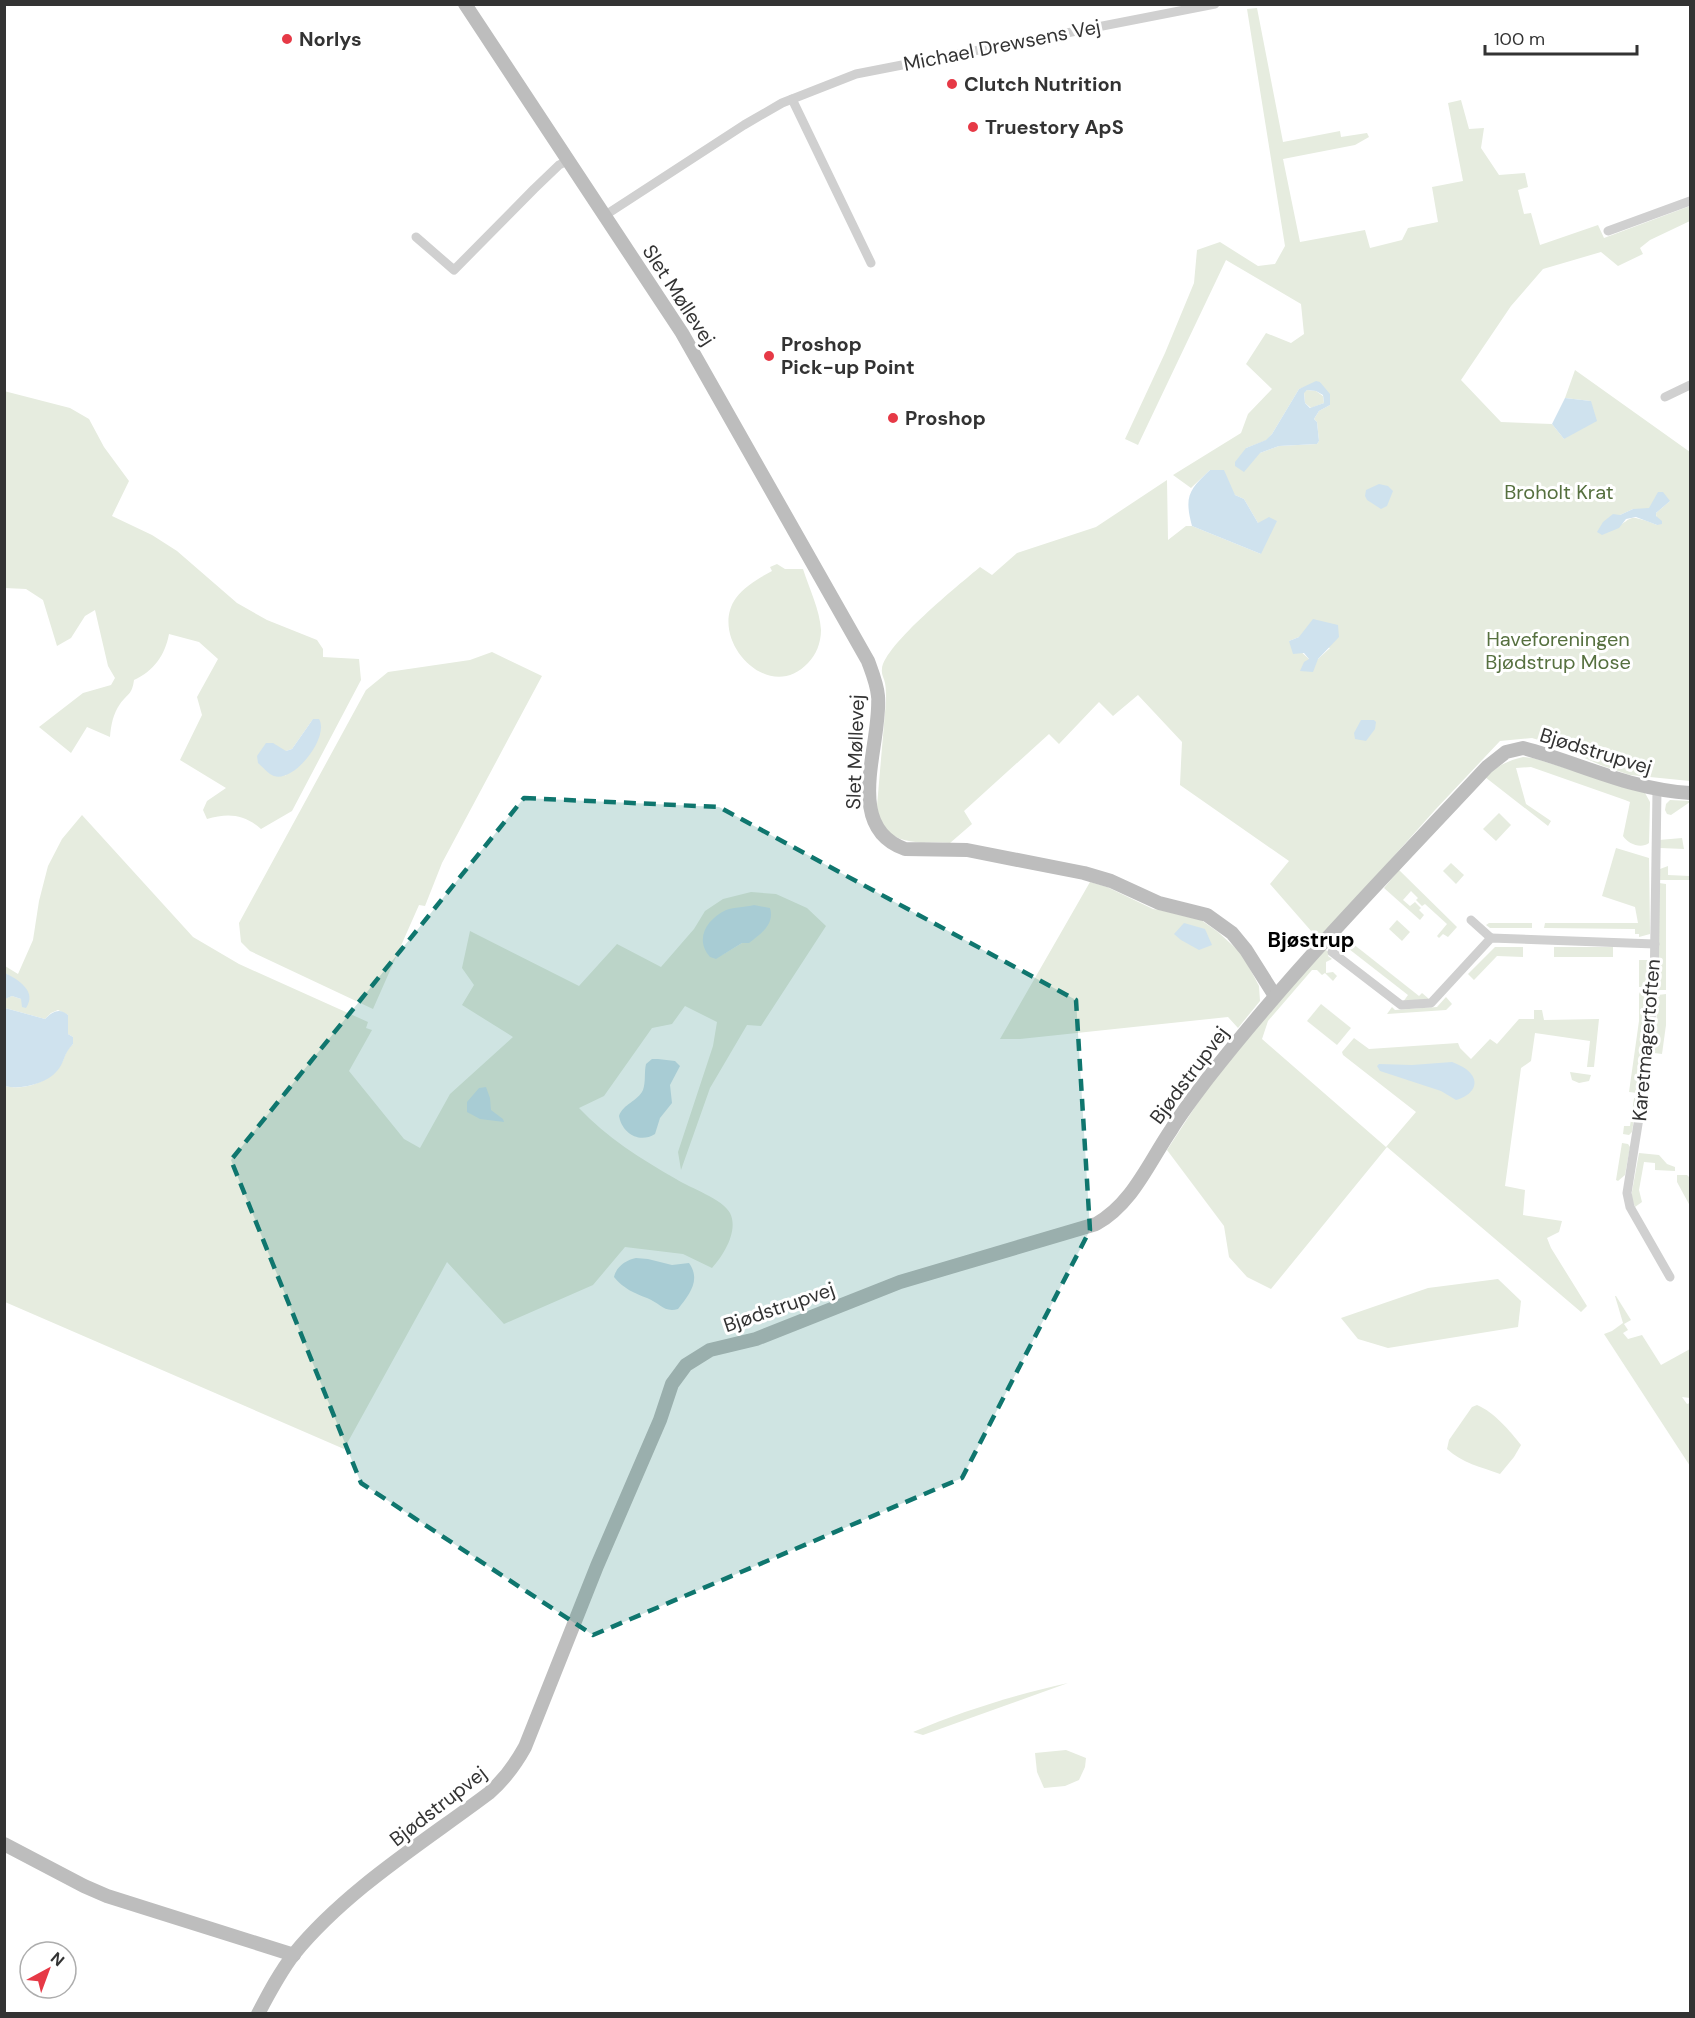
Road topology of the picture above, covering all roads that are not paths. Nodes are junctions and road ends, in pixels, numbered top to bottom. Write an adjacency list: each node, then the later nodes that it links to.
1 (465, 4): 4 (street, Slet Møllevej)
2 (1215, 4): 3 (street, Michael Drewsens Vej)
3 (792, 99): 6 (street, Michael Drewsens Vej); 9 (street)
4 (567, 161): 6 (street, Slet Møllevej); 8 (street)
5 (1690, 201): 7 (street)
6 (603, 216): 18 (street, Slet Møllevej)
7 (1608, 231)
8 (416, 237)
9 (871, 263)
10 (1690, 385): 11 (street)
11 (1665, 397)
12 (1657, 790): 13 (street, Bjødstrupvej); 16 (street, Karetmagertoften); 18 (street, Bjødstrupvej)
13 (1690, 793)
14 (1471, 920): 15 (street)
15 (1491, 938): 16 (street); 17 (street)
16 (1655, 944): 19 (street, Karetmagertoften)
17 (1332, 952)
18 (1275, 996): 21 (street, Bjødstrupvej)
19 (1670, 1278)
20 (4, 1845): 21 (street)
21 (294, 1955): 22 (street, Bjødstrupvej)
22 (258, 2013)

